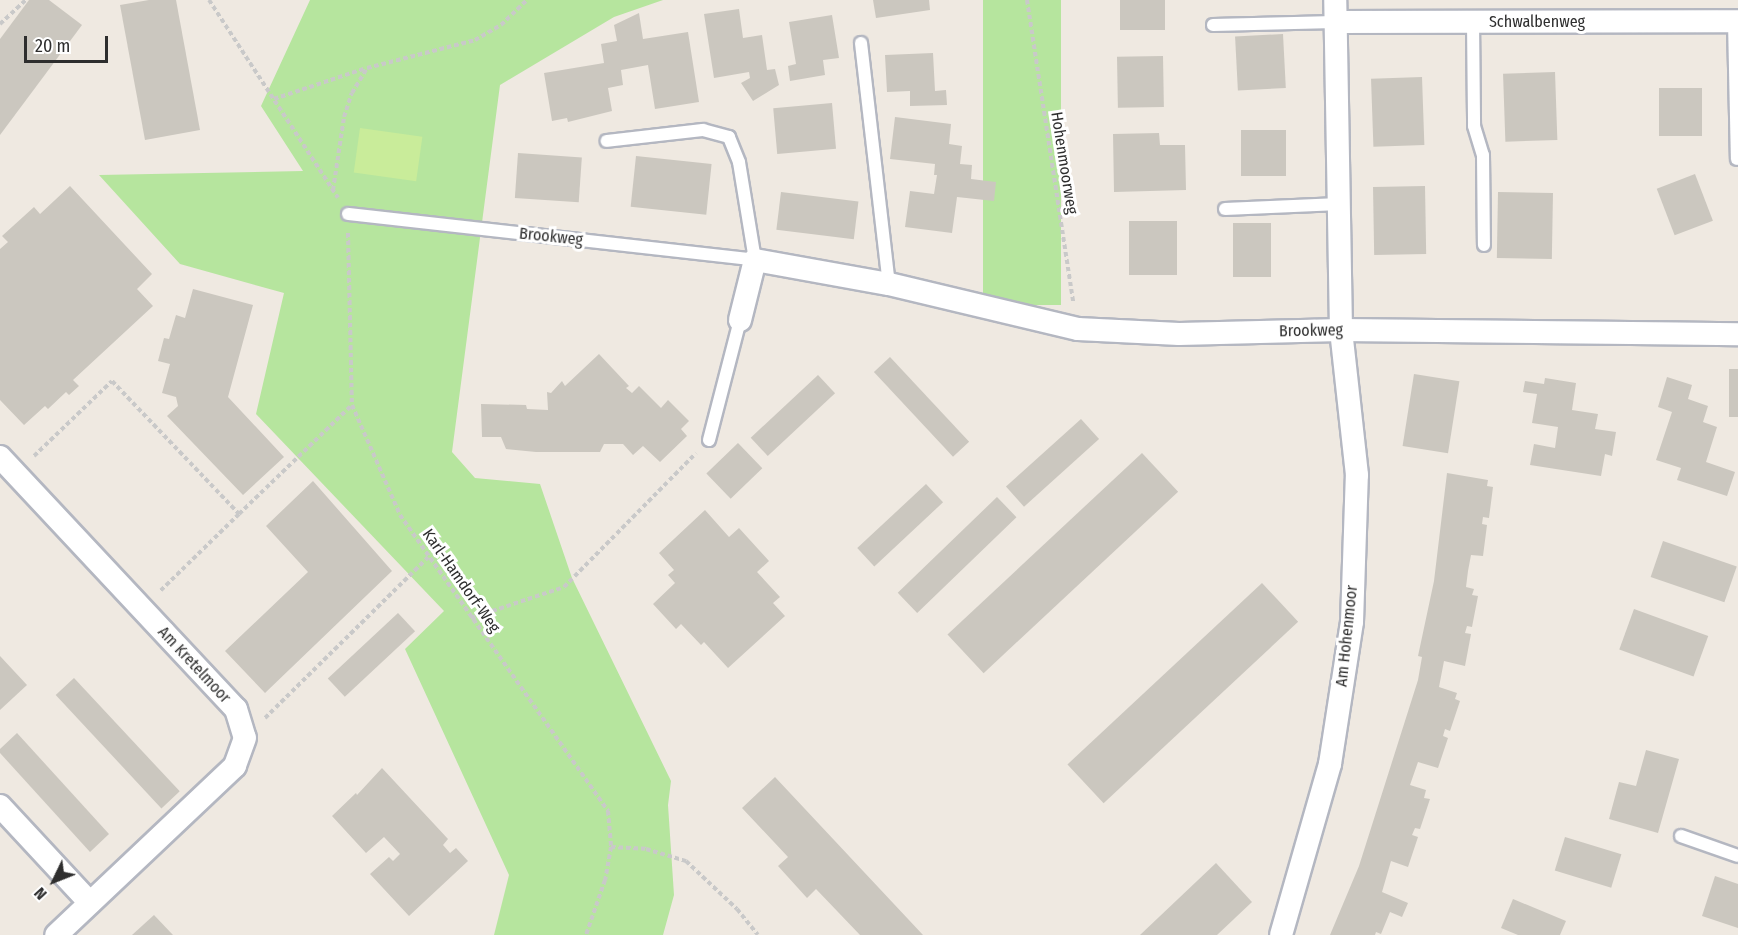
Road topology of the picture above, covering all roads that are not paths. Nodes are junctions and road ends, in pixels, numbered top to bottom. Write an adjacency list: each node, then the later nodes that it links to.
1 (1335, 0): 3 (street)
2 (1736, 21): 4 (street, Schwalbenweg); 8 (lane)
3 (1335, 22): 4 (street, Schwalbenweg); 5 (lane, Schwalbenweg); 9 (street)
4 (1473, 22): 12 (lane)
5 (1213, 25)
6 (861, 44): 14 (lane)
7 (607, 141): 13 (lane)
8 (1737, 159)
9 (1339, 204): 10 (lane); 16 (street)
10 (1225, 209)
11 (348, 214): 13 (lane, Brookweg)
12 (1484, 245)
13 (755, 260): 14 (street, Brookweg); 15 (street)
14 (889, 284): 16 (street, Brookweg)
15 (740, 320): 18 (lane)
16 (1341, 330): 17 (street, Brookweg); 25 (street, Am Hohenmoor)
17 (1738, 334)
18 (709, 440)
19 (0, 457): 23 (street, Am Kretelmoor)
20 (0, 806): 23 (street)
21 (1681, 836): 22 (lane)
22 (1738, 856)
23 (90, 903): 24 (street)
24 (56, 935)
25 (1281, 935)

